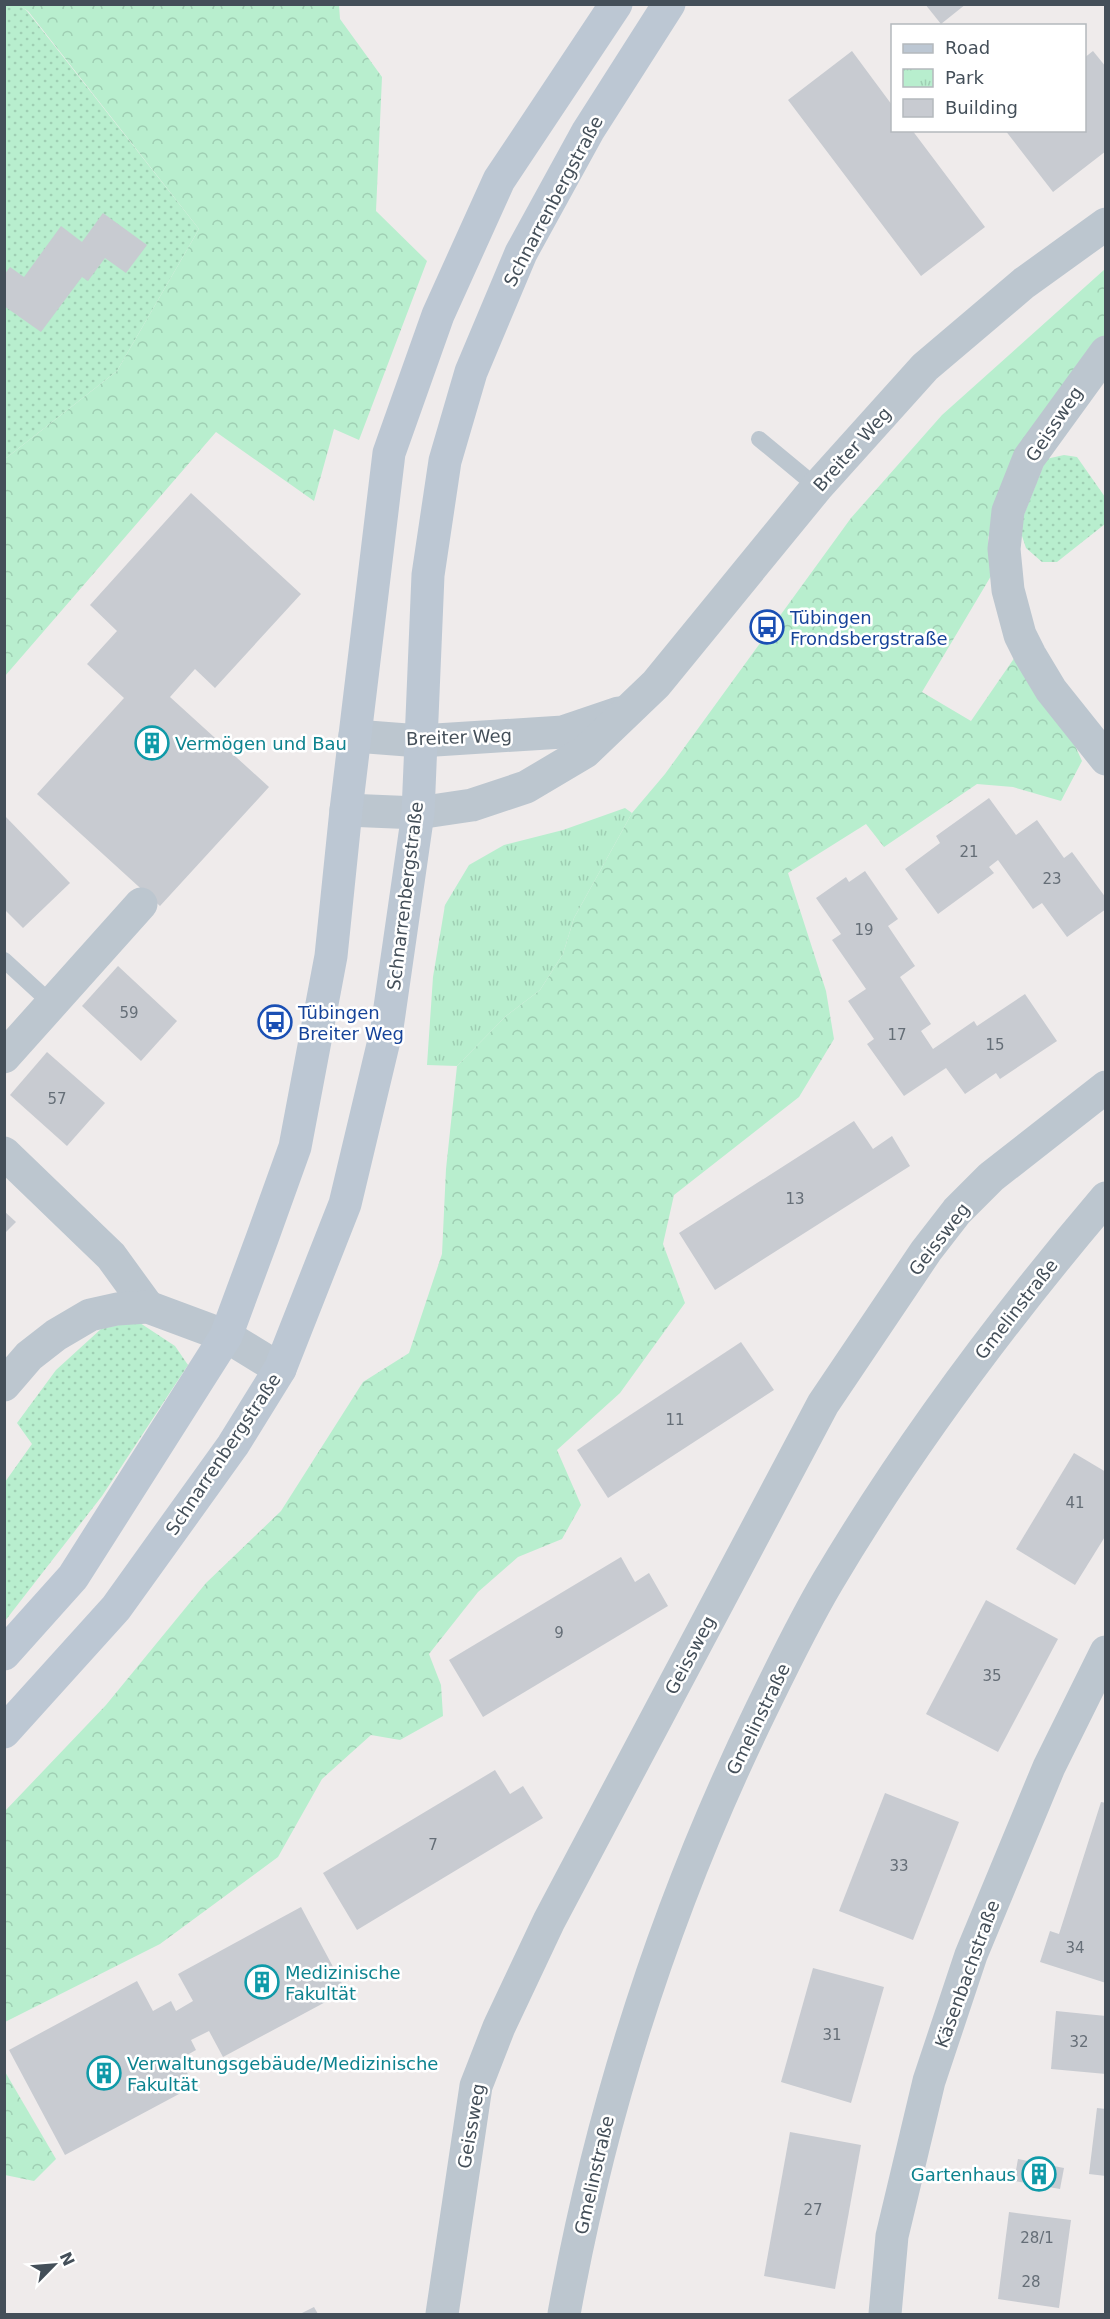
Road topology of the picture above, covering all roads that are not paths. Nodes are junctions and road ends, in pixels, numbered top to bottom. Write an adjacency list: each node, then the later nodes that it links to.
1 (616, 4): 8 (street)
2 (669, 4): 9 (street, Schnarrenbergstraße)
3 (1106, 224): 6 (street, Breiter Weg)
4 (1106, 352): 10 (street, Geissweg)
5 (759, 439): 6 (lane)
6 (817, 487): 7 (street, Breiter Weg)
7 (632, 709): 9 (street, Breiter Weg); 12 (street, Breiter Weg)
8 (355, 736): 9 (street, Breiter Weg); 11 (street)
9 (420, 741): 12 (street, Schnarrenbergstraße)
10 (1106, 759)
11 (346, 810): 12 (street, Breiter Weg); 21 (street)
12 (418, 813): 22 (street, Schnarrenbergstraße)
13 (141, 904): 15 (street)
14 (4, 960): 15 (lane)
15 (52, 1004): 16 (street)
16 (4, 1057)
17 (1106, 1087): 27 (street, Geissweg)
18 (4, 1153): 20 (street)
19 (1106, 1198): 28 (street, Gmelinstraße)
20 (148, 1306): 21 (street); 23 (street)
21 (226, 1336): 22 (street); 25 (street)
22 (280, 1369): 26 (street, Schnarrenbergstraße)
23 (4, 1385)
24 (1106, 1652): 29 (street, Käsenbachstraße)
25 (4, 1654)
26 (4, 1732)
27 (442, 2314)
28 (564, 2314)
29 (885, 2314)

